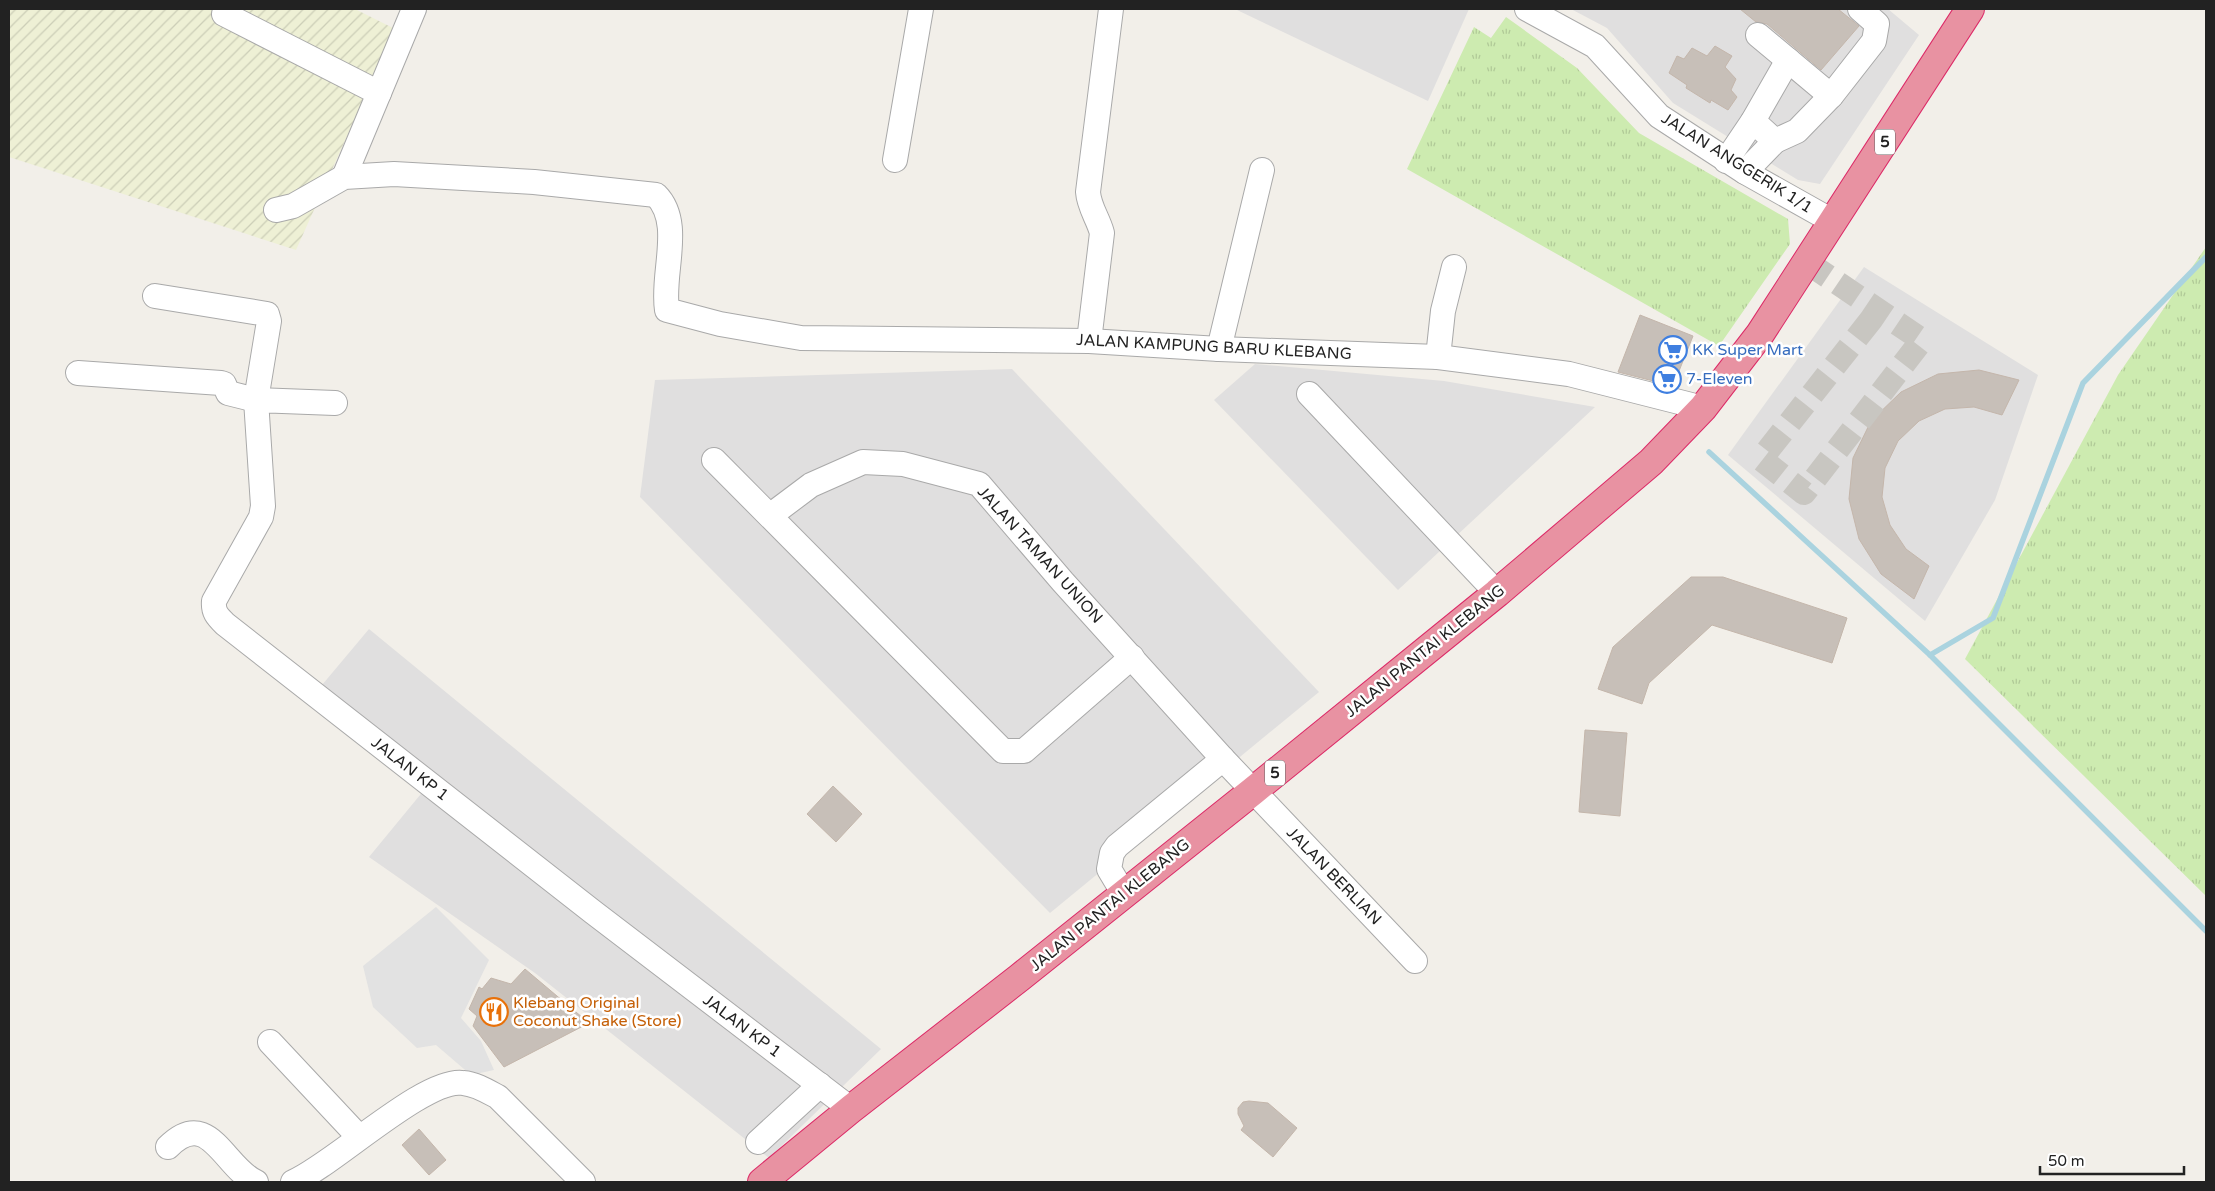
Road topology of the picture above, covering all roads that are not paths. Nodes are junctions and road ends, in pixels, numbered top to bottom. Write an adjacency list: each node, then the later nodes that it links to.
1 (414, 9): 10 (street)
2 (921, 9): 14 (street)
3 (1111, 9): 22 (street)
4 (1526, 9): 15 (street, JALAN ANGGERIK 1/1)
5 (1860, 9): 11 (street)
6 (1970, 9): 19 (highway, JALAN PANTAI KLEBANG / 5)
7 (224, 14): 10 (street)
8 (1758, 36): 9 (street)
9 (1788, 60): 11 (street); 12 (street)
10 (379, 93): 17 (street)
11 (1831, 96): 13 (street)
12 (1753, 121): 13 (street); 15 (street)
13 (1775, 141): 15 (street)
14 (895, 160)
15 (1736, 167): 19 (street, JALAN ANGGERIK 1/1)
16 (1262, 170): 23 (street)
17 (344, 177): 18 (street); 22 (street, JALAN KAMPUNG BARU KLEBANG)
18 (276, 210)
19 (1834, 222): 29 (highway, JALAN PANTAI KLEBANG / 5)
20 (1454, 267): 24 (street)
21 (155, 296): 27 (street, JALAN KP 1)
22 (1089, 341): 23 (street, JALAN KAMPUNG BARU KLEBANG)
23 (1219, 349): 24 (street, JALAN KAMPUNG BARU KLEBANG)
24 (1438, 357): 29 (street, JALAN KAMPUNG BARU KLEBANG)
25 (78, 373): 27 (street)
26 (1309, 394): 32 (street)
27 (256, 400): 28 (street); 39 (street, JALAN KP 1)
28 (335, 403)
29 (1703, 408): 32 (highway, JALAN PANTAI KLEBANG / 5)
30 (714, 460): 31 (street)
31 (771, 515): 33 (street, JALAN TAMAN UNION); 33 (street)
32 (1497, 594): 35 (highway, JALAN PANTAI KLEBANG / 5)
33 (1132, 657): 34 (street, JALAN TAMAN UNION)
34 (1223, 759): 35 (street, JALAN TAMAN UNION); 36 (street)
35 (1253, 791): 36 (highway, JALAN PANTAI KLEBANG / 5); 37 (street, JALAN BERLIAN)
36 (1124, 894): 40 (highway, JALAN PANTAI KLEBANG / 5)
37 (1415, 961)
38 (270, 1042): 41 (street)
39 (820, 1085): 40 (street, JALAN KP 1); 42 (street)
40 (851, 1109): 47 (highway, JALAN PANTAI KLEBANG / 5)
41 (359, 1137): 45 (street); 46 (street)
42 (758, 1142)
43 (168, 1147): 44 (street)
44 (256, 1182)
45 (293, 1182)
46 (583, 1182)
47 (762, 1182)

